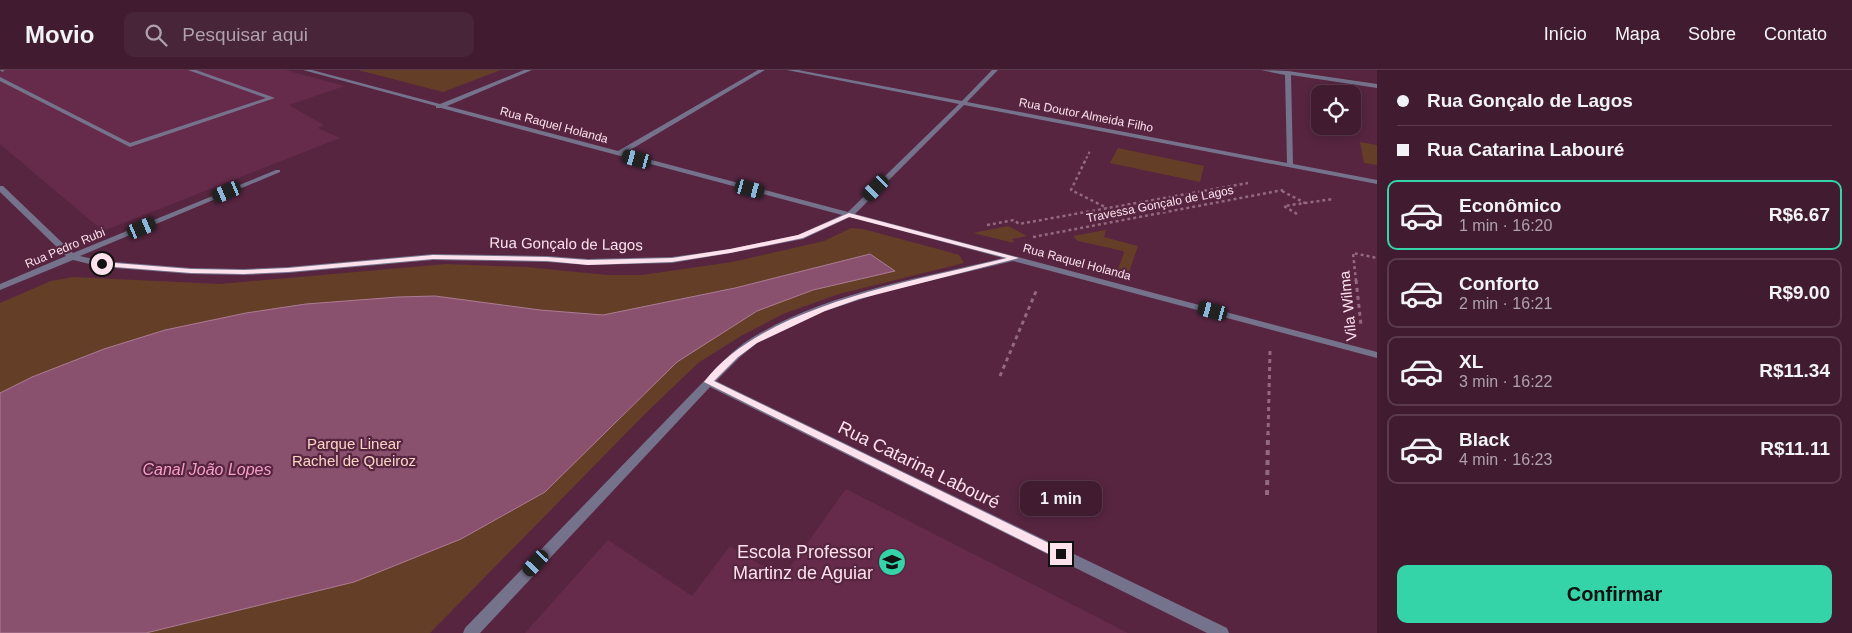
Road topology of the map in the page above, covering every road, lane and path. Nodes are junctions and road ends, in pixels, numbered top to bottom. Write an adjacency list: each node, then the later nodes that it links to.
1 (191, 70): 9 (street)
2 (306, 70): 12 (street, Rua Raquel Holanda)
3 (529, 70): 12 (street)
4 (762, 70): 14 (street)
5 (790, 70): 11 (street, Rua Doutor Almeida Filho)
6 (995, 70): 11 (street, Rua Gonçalo de Lagos)
7 (1264, 70): 8 (street)
8 (1288, 74): 10 (street); 15 (street)
9 (0, 79)
10 (1377, 86)
11 (964, 103): 15 (street, Rua Doutor Almeida Filho); 27 (street, Rua Gonçalo de Lagos)
12 (438, 107): 14 (street, Rua Raquel Holanda)
13 (1092, 146): 25 (path)
14 (618, 154): 27 (street, Rua Raquel Holanda)
15 (1290, 165): 18 (street, Rua Doutor Almeida Filho)
16 (278, 170): 30 (street, Rua Pedro Rubi)
17 (1252, 182): 25 (path)
18 (1377, 182)
19 (1274, 187): 22 (path)
20 (0, 188): 30 (street)
21 (1290, 188): 22 (path, Travessa Gonçalo de Lagos)
22 (1280, 190): 24 (path); 29 (path, Travessa Gonçalo de Lagos)
23 (1335, 198): 24 (path)
24 (1306, 203): 26 (path)
25 (1108, 208): 28 (path)
26 (1297, 214)
27 (849, 215): 30 (street, Rua Gonçalo de Lagos); 31 (street, Rua Raquel Holanda)
28 (979, 226)
29 (1026, 239)
30 (72, 257): 33 (street, Rua Pedro Rubi)
31 (1015, 258): 36 (street, Rua Raquel Holanda); 39 (street)
32 (1377, 258): 36 (path, Vila Wilma)
33 (0, 287)
34 (1038, 288): 38 (path)
35 (1270, 343): 40 (path)
36 (1364, 352): 37 (street, Rua Raquel Holanda)
37 (1377, 355)
38 (1000, 376)
39 (709, 382): 41 (street); 42 (street, Rua Catarina Labouré)
40 (1267, 495)
41 (470, 633)
42 (1222, 633)

